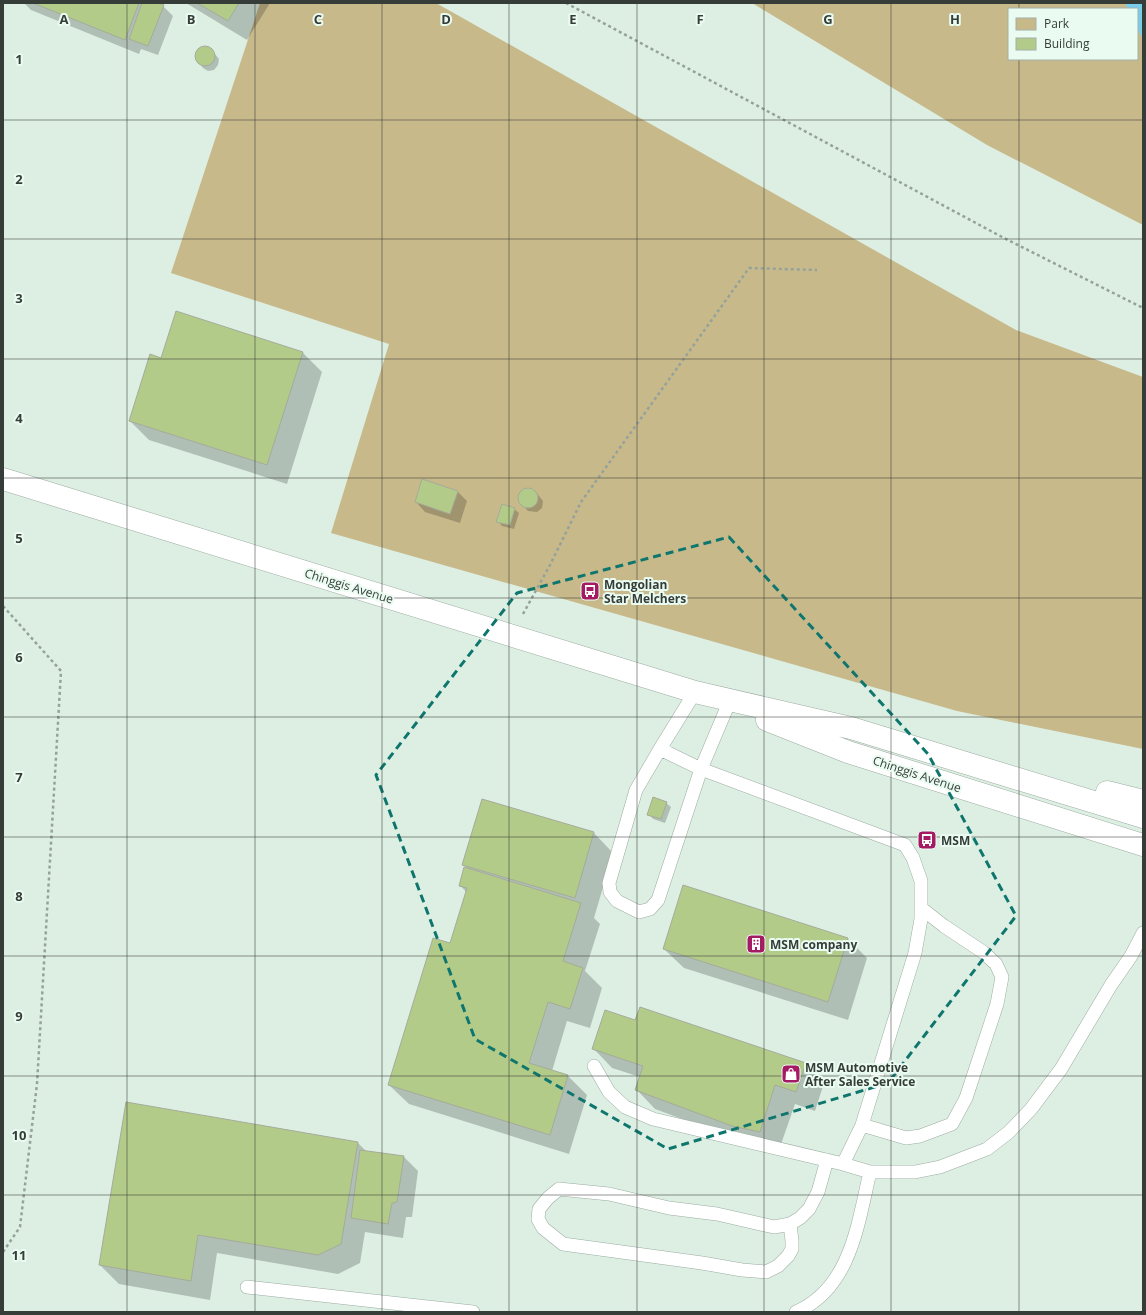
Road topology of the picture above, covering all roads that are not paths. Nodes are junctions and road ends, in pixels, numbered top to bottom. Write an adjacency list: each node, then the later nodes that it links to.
1 (3, 479): 2 (highway, Chinggis Avenue)
2 (695, 692): 3 (highway, Chinggis Avenue); 4 (highway, Chinggis Avenue); 5 (lane)
3 (728, 705): 6 (lane); 9 (highway, Chinggis Avenue)
4 (851, 728): 7 (highway); 8 (highway, Chinggis Avenue)
5 (660, 749): 6 (lane); 6 (lane)
6 (701, 769): 10 (lane)
7 (1143, 801)
8 (1143, 817)
9 (1143, 845)
10 (921, 908): 13 (lane); 13 (lane)
11 (1143, 933): 16 (lane)
12 (594, 1066): 14 (lane)
13 (862, 1125): 15 (lane)
14 (827, 1160): 15 (lane); 17 (lane)
15 (842, 1164): 16 (lane)
16 (870, 1172): 20 (lane)
17 (790, 1224): 17 (lane)
18 (247, 1287): 19 (lane)
19 (473, 1312)
20 (796, 1312)

